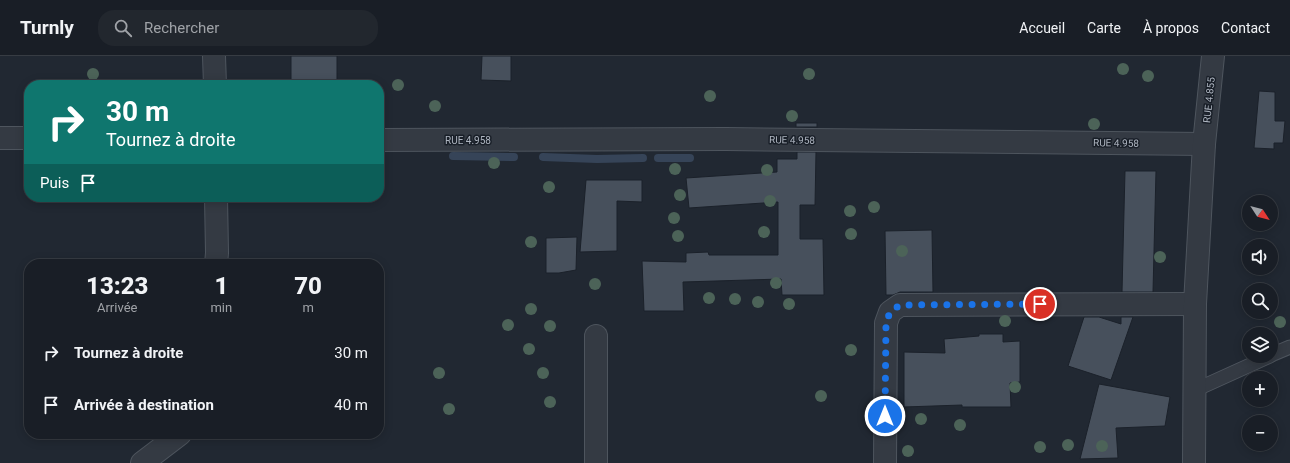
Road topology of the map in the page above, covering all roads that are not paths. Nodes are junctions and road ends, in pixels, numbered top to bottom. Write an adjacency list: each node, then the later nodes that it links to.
1 (214, 56): 3 (street)
2 (1213, 56): 7 (street, RUE 4.855)
3 (215, 80)
4 (0, 138): 5 (street)
5 (24, 138)
6 (384, 140): 7 (street, RUE 4.958)
7 (1204, 144): 10 (street, RUE 4.855)
8 (216, 202): 9 (street)
9 (216, 259)
10 (1195, 304): 15 (street, RUE 4.855); 19 (street)
11 (596, 336): 18 (street)
12 (1290, 347): 13 (lane)
13 (1278, 352)
14 (1255, 363): 15 (lane)
15 (1195, 390): 20 (street, RUE 4.855)
16 (173, 439): 17 (street)
17 (142, 463)
18 (596, 463)
19 (885, 463)
20 (1194, 463)

